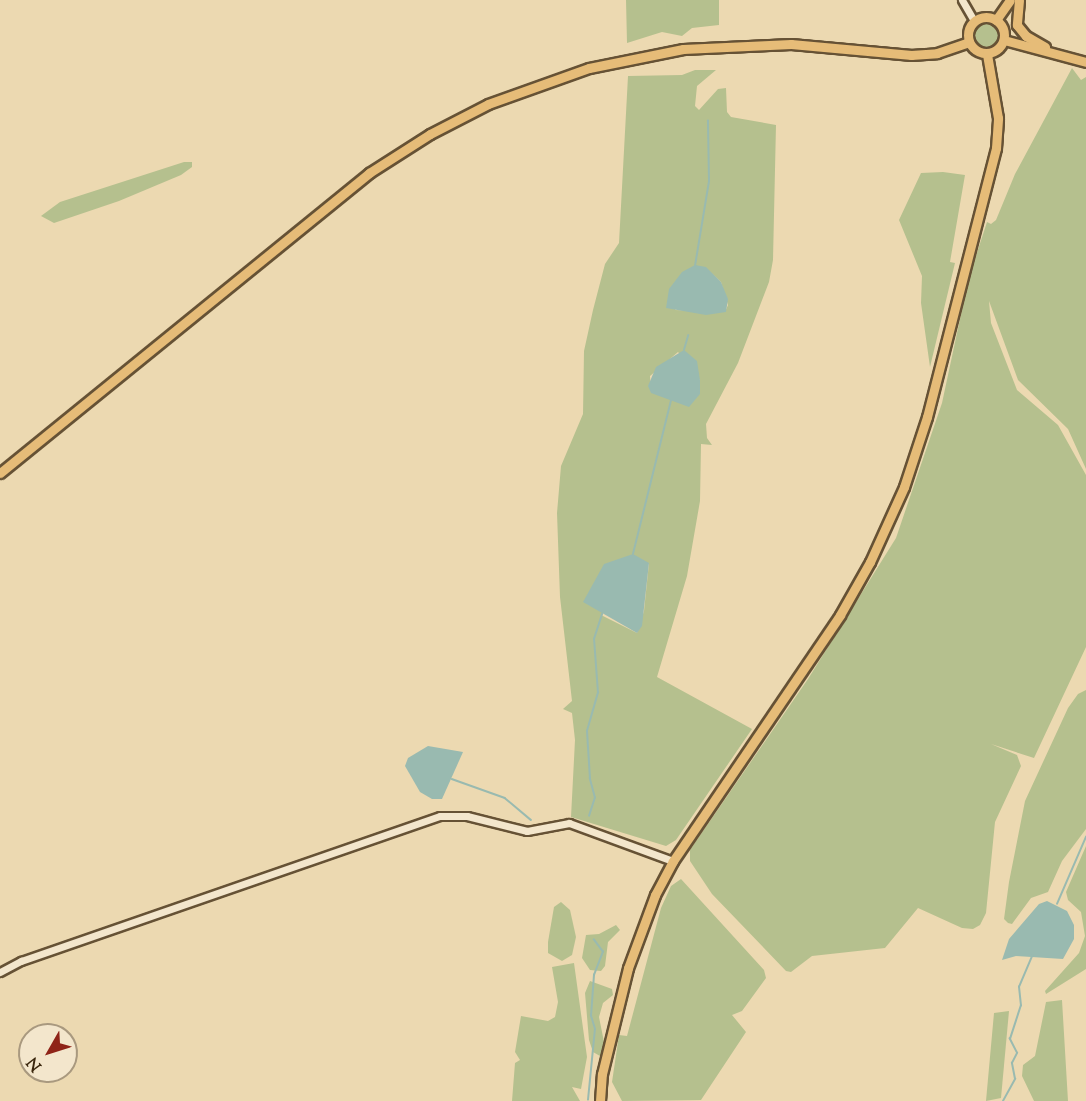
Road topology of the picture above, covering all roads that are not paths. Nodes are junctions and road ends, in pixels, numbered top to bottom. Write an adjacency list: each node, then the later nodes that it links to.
1 (962, 0): 5 (street)
2 (1010, 0): 4 (main road)
3 (1019, 0): 9 (main road)
4 (996, 20): 5 (main road); 6 (main road)
5 (975, 21): 7 (main road)
6 (1004, 40): 8 (main road); 9 (main road)
7 (969, 42): 8 (main road); 11 (main road)
8 (987, 54): 12 (main road)
9 (1064, 56): 10 (main road)
10 (1086, 62)
11 (0, 473)
12 (673, 861): 13 (street); 14 (main road)
13 (0, 972)
14 (600, 1101)

